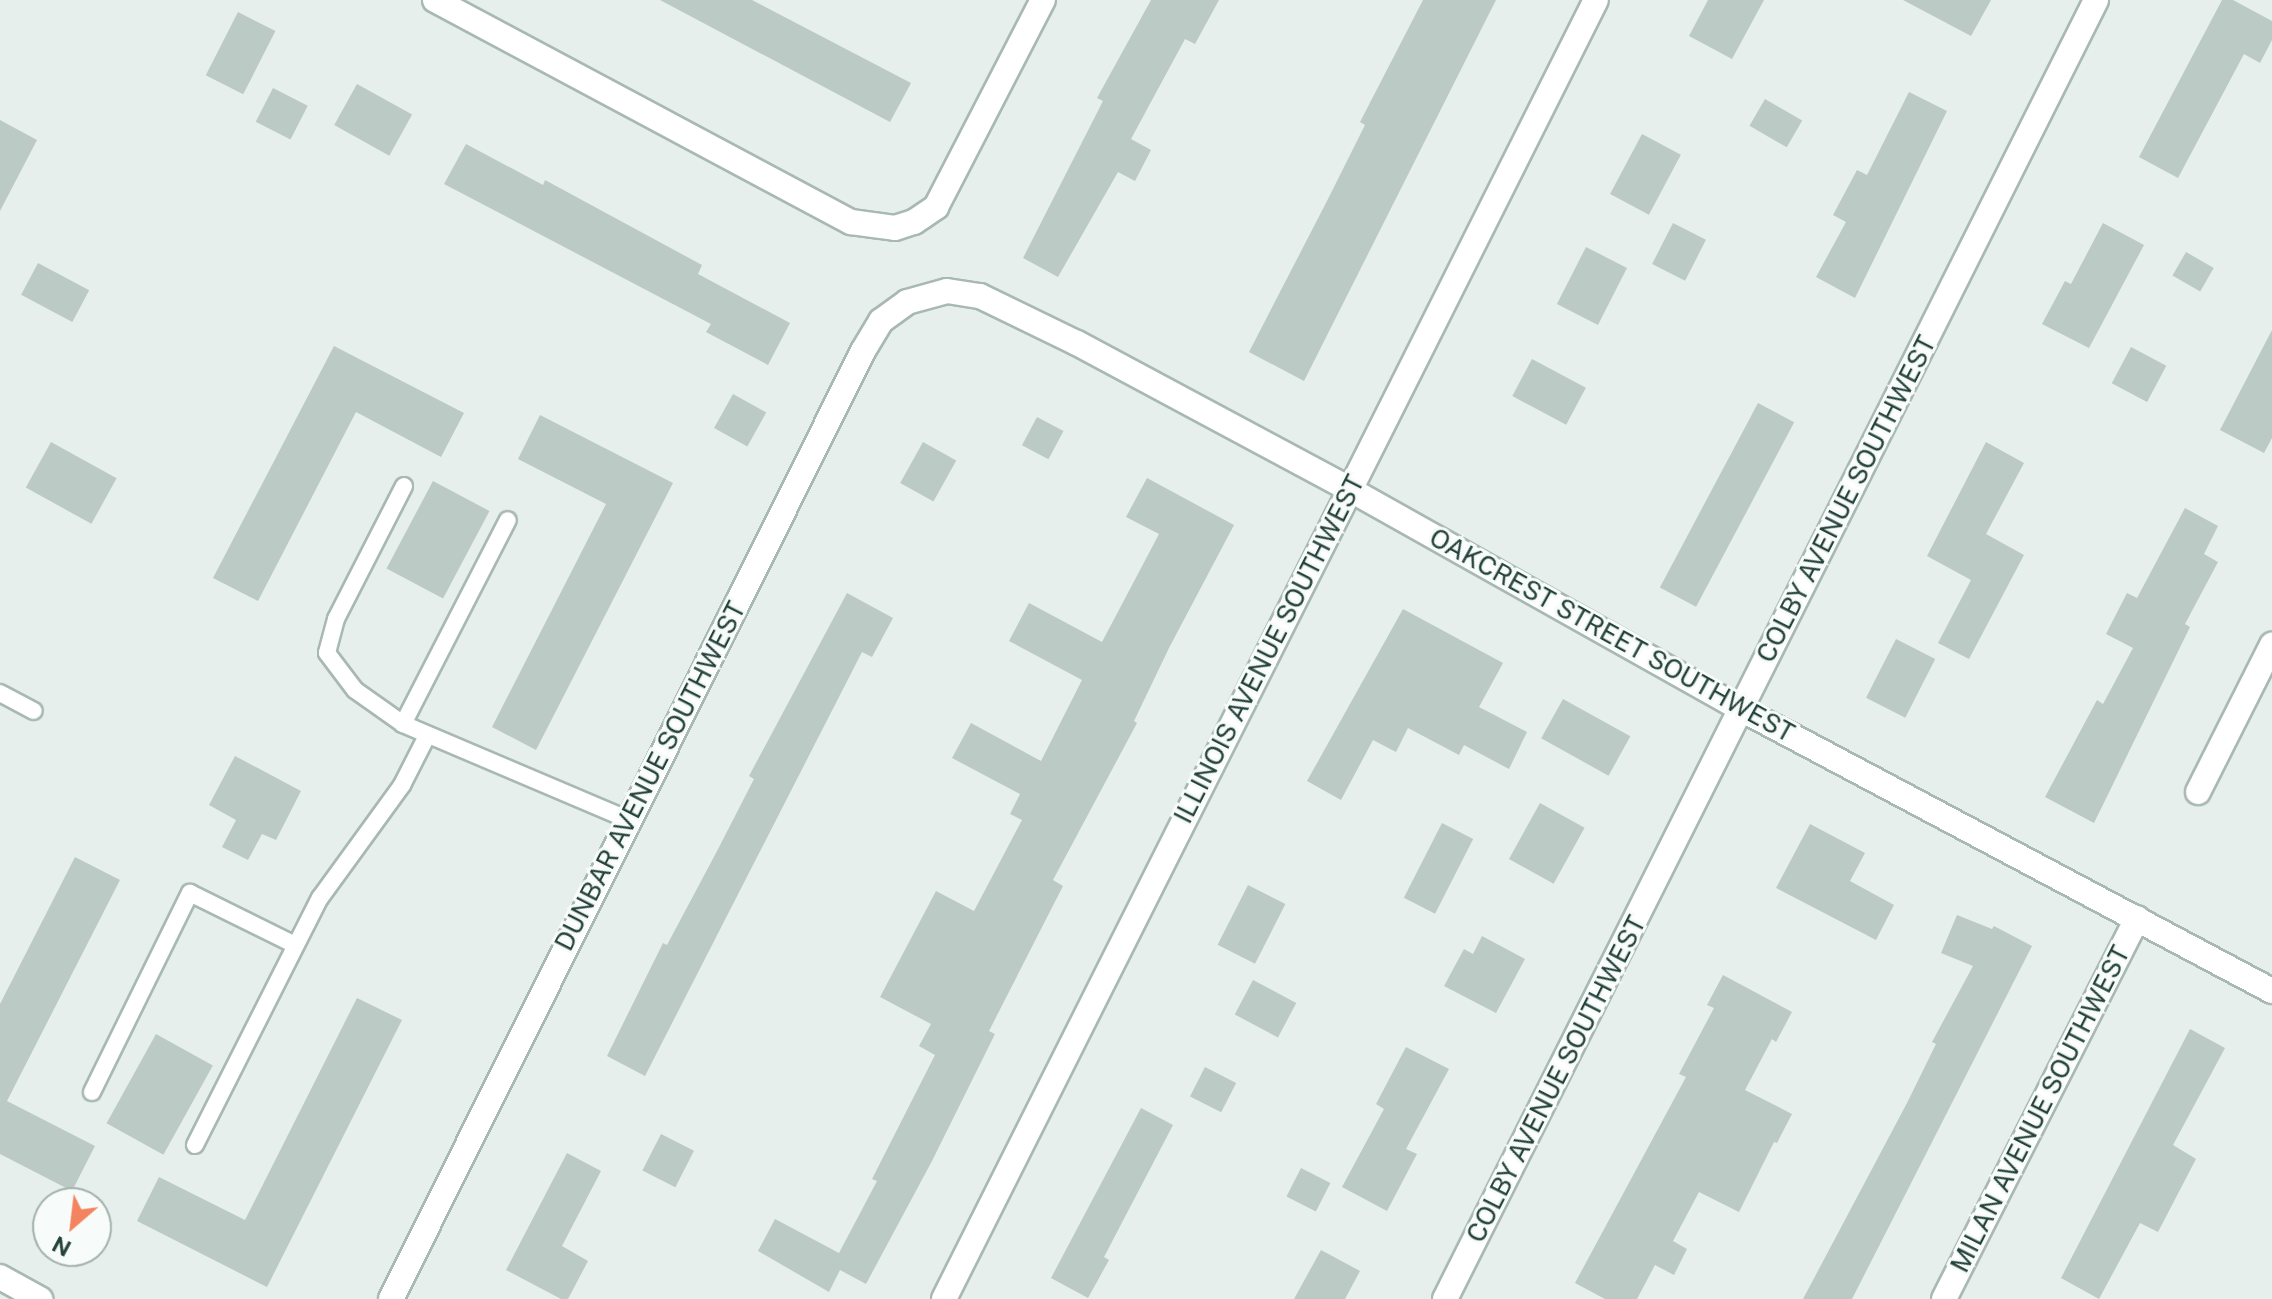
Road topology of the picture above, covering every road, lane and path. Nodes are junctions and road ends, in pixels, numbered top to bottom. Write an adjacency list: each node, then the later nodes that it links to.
1 (435, 0): 2 (street)
2 (1043, 0)
3 (1596, 0): 7 (street, ILLINOIS AVENUE SOUTHWEST)
4 (2096, 0): 11 (street, COLBY AVENUE SOUTHWEST)
5 (947, 291): 7 (street, OAKCREST STREET SOUTHWEST); 16 (street, DUNBAR AVENUE SOUTHWEST)
6 (404, 486): 13 (lane)
7 (1349, 489): 11 (street, OAKCREST STREET SOUTHWEST); 25 (street, ILLINOIS AVENUE SOUTHWEST)
8 (508, 520): 13 (lane)
9 (2272, 645): 15 (street)
10 (0, 693): 12 (lane)
11 (1741, 709): 17 (street, OAKCREST STREET SOUTHWEST); 26 (street, COLBY AVENUE SOUTHWEST)
12 (34, 711)
13 (403, 724): 14 (lane)
14 (427, 736): 16 (lane); 18 (lane)
15 (2198, 792)
16 (627, 819): 24 (street, DUNBAR AVENUE SOUTHWEST)
17 (2137, 918): 19 (street, OAKCREST STREET SOUTHWEST); 27 (street, MILAN AVENUE SOUTHWEST)
18 (295, 945): 20 (lane); 21 (lane)
19 (2272, 991)
20 (92, 1092)
21 (195, 1145)
22 (0, 1277): 23 (street)
23 (40, 1299)
24 (391, 1299)
25 (944, 1299)
26 (1445, 1299)
27 (1944, 1299)

